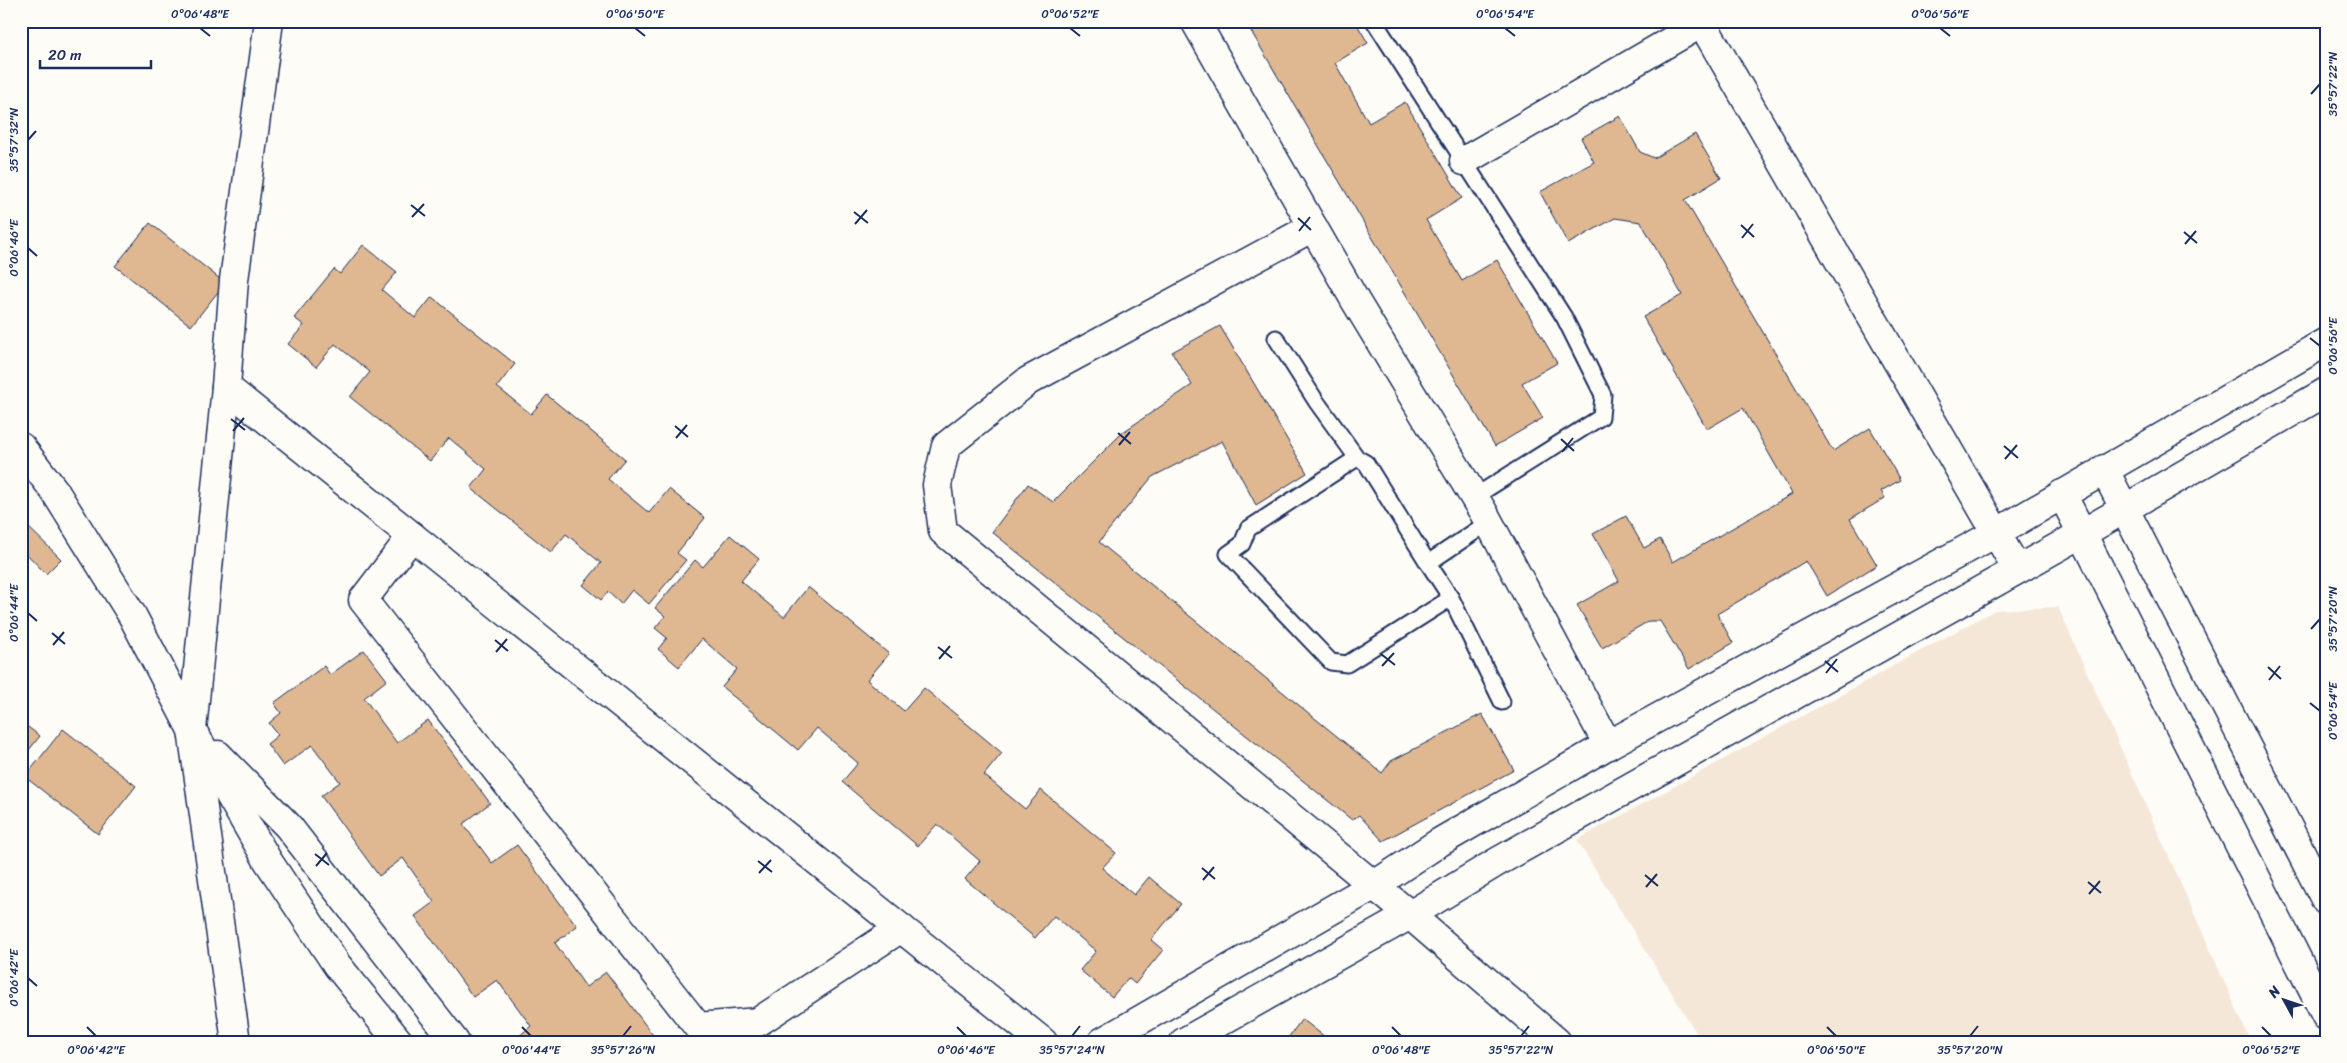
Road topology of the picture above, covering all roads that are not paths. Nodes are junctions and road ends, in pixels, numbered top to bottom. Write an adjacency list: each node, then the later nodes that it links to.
1 (269, 21): 8 (street)
2 (1195, 21): 5 (street)
3 (1374, 21): 4 (lane)
4 (1464, 161): 14 (lane); 17 (street)
5 (1313, 227): 14 (street); 26 (street)
6 (1276, 338): 11 (lane)
7 (2326, 342): 12 (street)
8 (226, 387): 19 (street); 24 (street)
9 (2326, 392): 15 (street)
10 (21, 447): 24 (street)
11 (1357, 458): 20 (lane); 22 (lane)
12 (2104, 469): 13 (street); 15 (street)
13 (2062, 494): 17 (street); 18 (street)
14 (1474, 497): 16 (street)
15 (2124, 508): 18 (street); 27 (street)
16 (1489, 522): 20 (lane); 25 (street)
17 (1996, 533): 21 (street); 25 (street)
18 (2083, 533): 21 (street); 30 (street)
19 (412, 536): 29 (street); 29 (street)
20 (1428, 563): 22 (lane)
21 (2017, 569): 28 (street)
22 (1451, 598): 23 (lane)
23 (1502, 702)
24 (192, 730): 31 (street); 32 (street); 33 (street)
25 (1608, 745): 26 (street)
26 (1373, 886): 28 (street); 35 (street)
27 (2326, 901)
28 (1410, 914): 36 (street); 37 (street)
29 (901, 928): 34 (street)
30 (2326, 1016)
31 (236, 1042)
32 (399, 1042)
33 (455, 1042)
34 (1043, 1042)
35 (1102, 1042)
36 (1184, 1042)
37 (1557, 1042)

